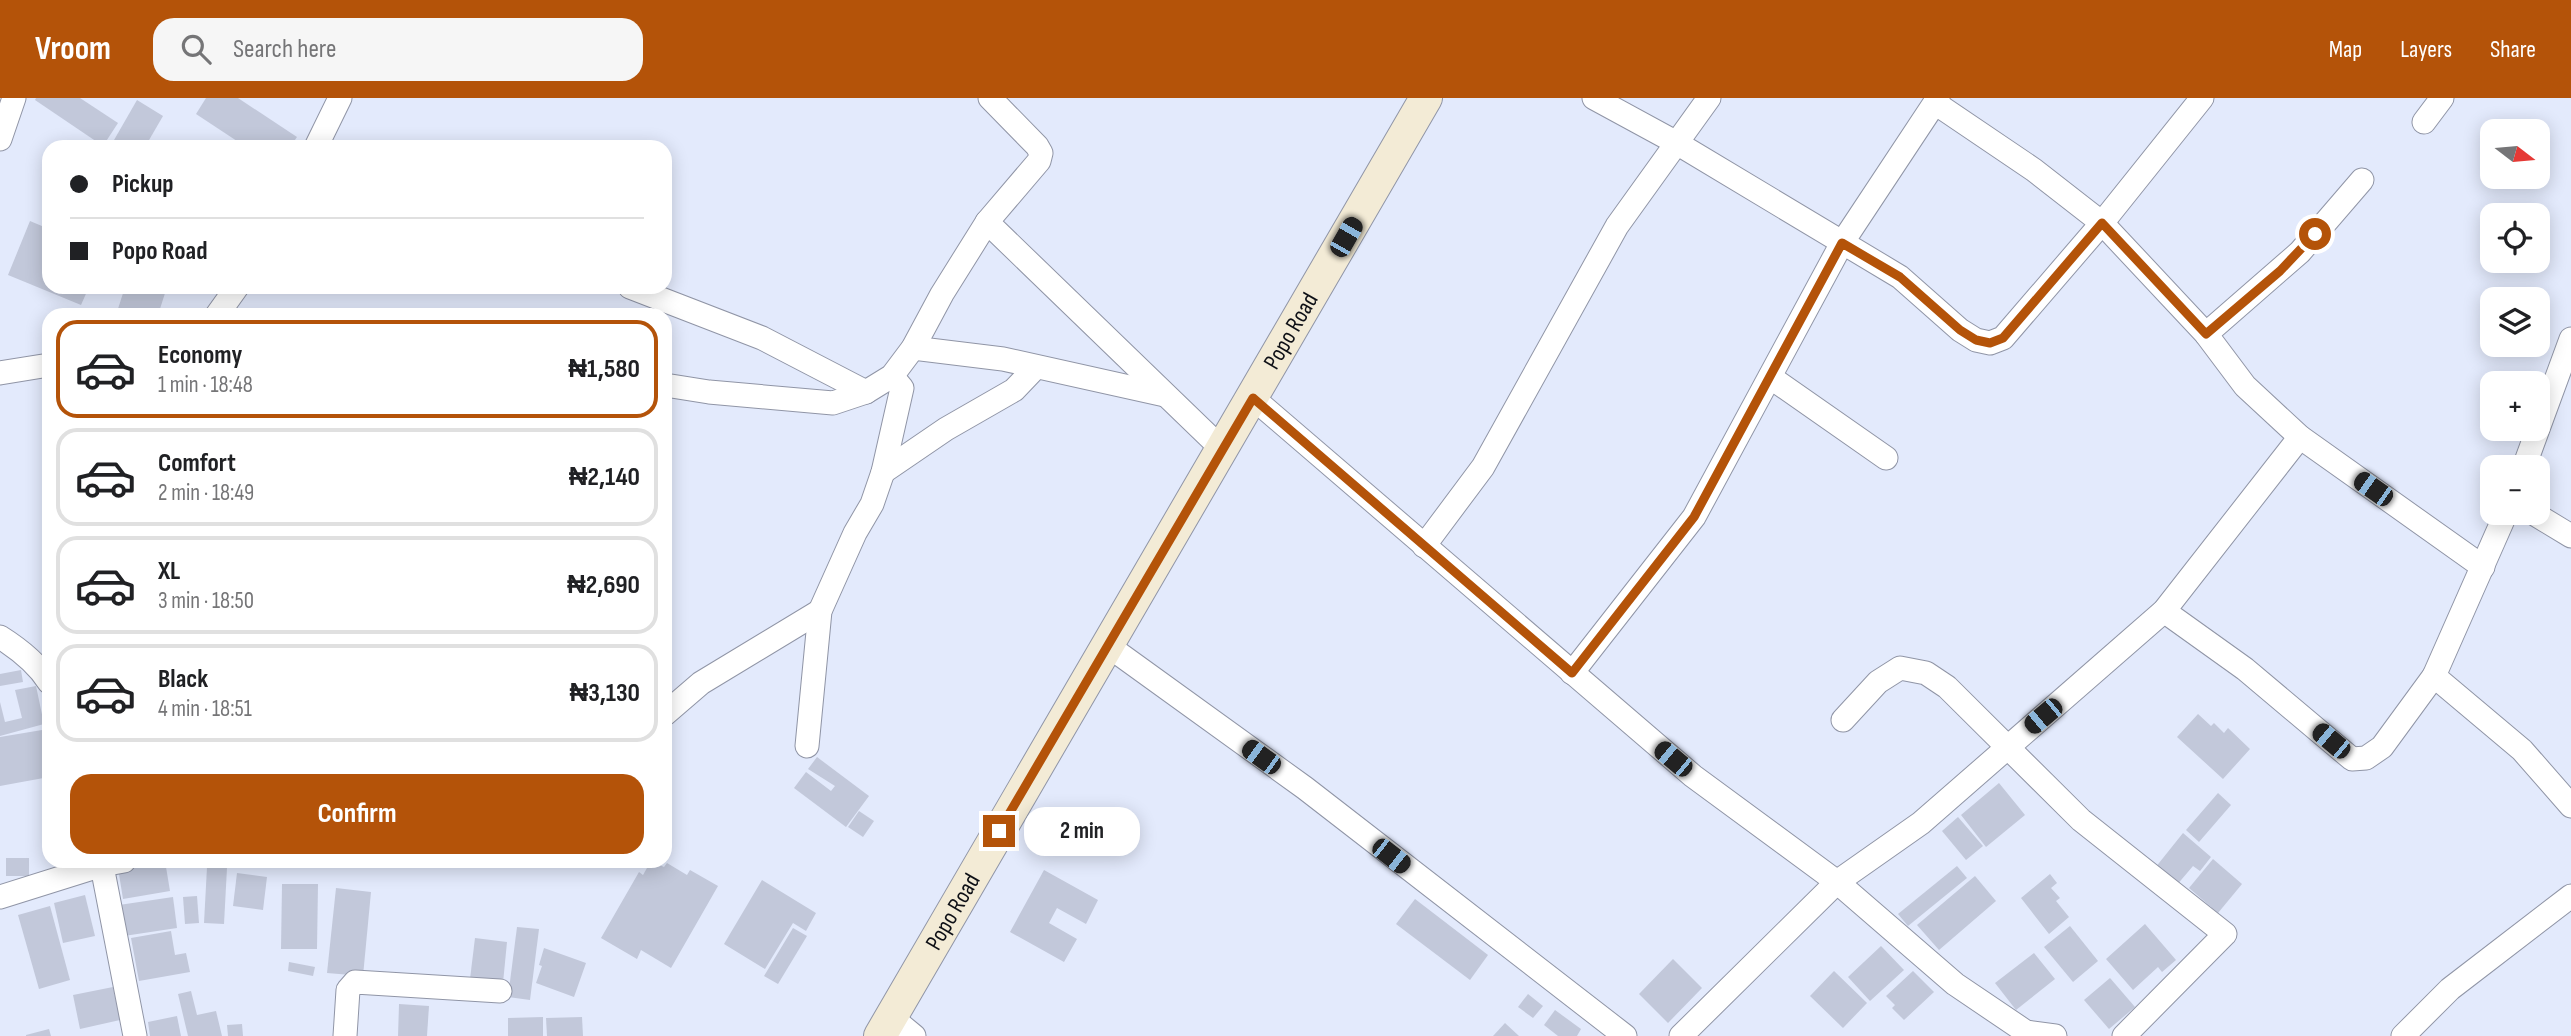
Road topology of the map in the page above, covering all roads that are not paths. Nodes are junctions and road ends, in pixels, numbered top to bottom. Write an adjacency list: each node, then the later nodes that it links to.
1 (14, 98): 11 (street)
2 (340, 98): 12 (street)
3 (990, 98): 15 (street)
4 (1426, 98): 30 (main road, Popo Road)
5 (1594, 98): 13 (street)
6 (1709, 98): 13 (street)
7 (2202, 98): 16 (street)
8 (2442, 98): 10 (street)
9 (1937, 100): 16 (street); 17 (street)
10 (2424, 121)
11 (0, 139)
12 (319, 140)
13 (1675, 142): 17 (street); 39 (street)
14 (2362, 180): 19 (street)
15 (987, 222): 21 (street); 29 (street)
16 (2102, 223): 17 (street); 19 (street)
17 (1842, 243): 26 (street)
18 (648, 294): 28 (street)
19 (2206, 334): 31 (street)
20 (2571, 340): 33 (street)
21 (913, 348): 23 (street); 25 (street)
22 (42, 366): 24 (street)
23 (1035, 368): 29 (street); 35 (street)
24 (0, 373)
25 (892, 376): 28 (street); 35 (street)
26 (1770, 377): 34 (street); 46 (street)
27 (672, 387): 28 (street)
28 (866, 393)
29 (1166, 395): 32 (street)
30 (1253, 398): 32 (main road, Popo Road); 39 (street)
31 (2300, 437): 40 (street); 42 (street)
32 (1223, 450): 44 (main road, Popo Road)
33 (2528, 455)
34 (1885, 458)
35 (883, 472): 41 (street)
36 (2550, 523): 38 (street)
37 (2501, 525): 40 (street)
38 (2571, 536)
39 (1424, 546): 46 (street)
40 (2483, 568): 47 (street)
41 (820, 611): 48 (street); 50 (street)
42 (2164, 611): 47 (street); 51 (street)
43 (0, 637): 45 (street)
44 (1107, 645): 59 (main road, Popo Road); 62 (street)
45 (42, 671)
46 (1572, 673): 55 (street)
47 (2434, 676): 52 (street)
48 (672, 708)
49 (1843, 720): 51 (street)
50 (807, 746)
51 (2007, 746): 55 (street); 65 (street)
52 (2571, 806)
53 (90, 868): 56 (street)
54 (110, 868): 60 (street)
55 (1838, 882): 63 (street); 64 (street)
56 (0, 897)
57 (2571, 897): 66 (street)
58 (500, 991): 61 (street)
59 (895, 1030)
60 (135, 1036)
61 (345, 1036)
62 (1625, 1036)
63 (1681, 1036)
64 (2054, 1036)
65 (2124, 1036)
66 (2403, 1036)

